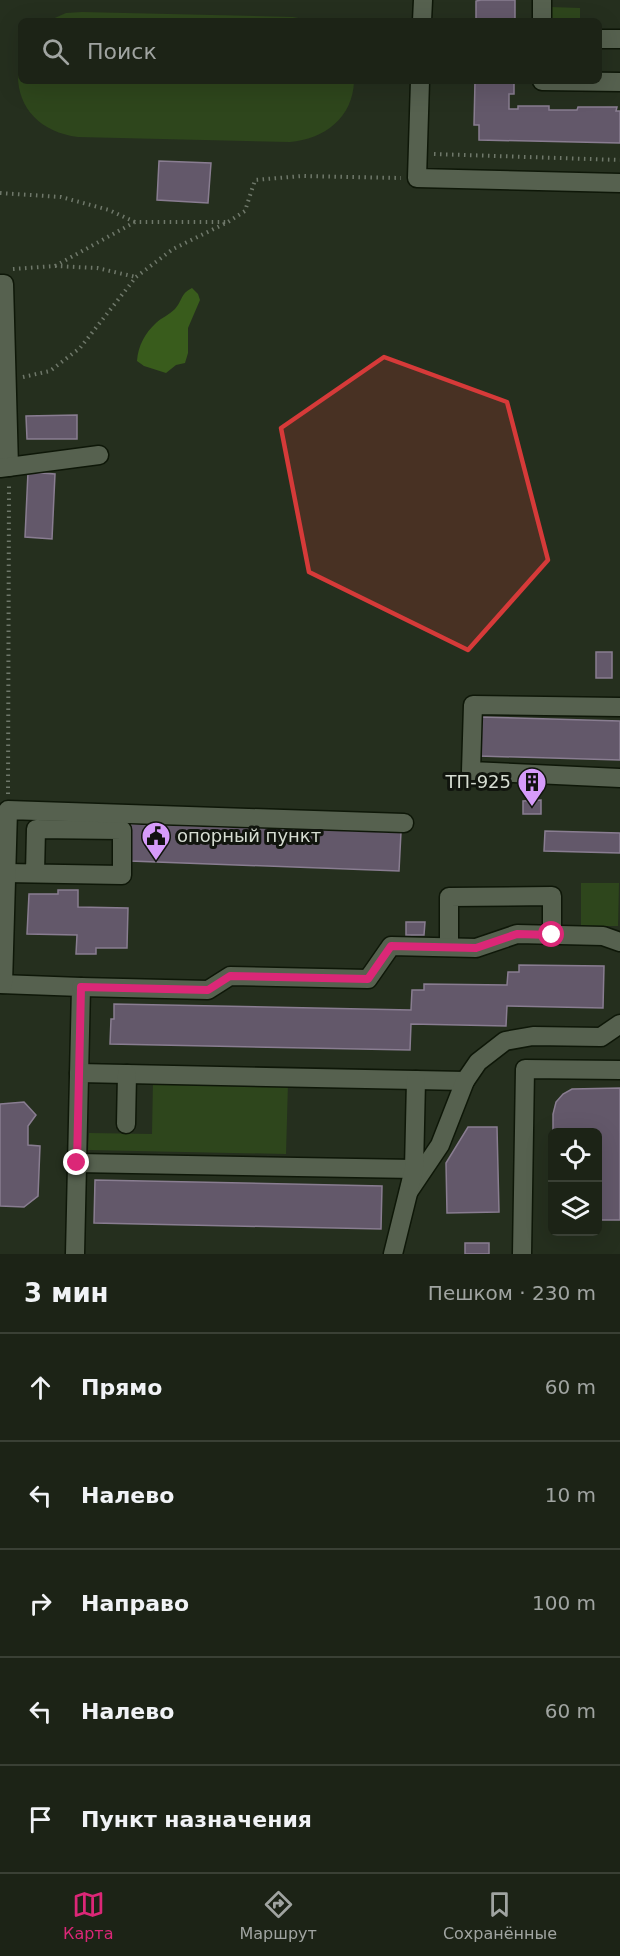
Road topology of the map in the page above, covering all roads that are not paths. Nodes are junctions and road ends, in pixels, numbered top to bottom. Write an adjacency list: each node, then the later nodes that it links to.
1 (423, 0): 3 (lane)
2 (542, 0): 4 (lane)
3 (422, 18)
4 (542, 18)
5 (602, 39): 6 (lane)
6 (620, 39)
7 (602, 82): 8 (lane)
8 (620, 82)
9 (420, 84): 10 (lane)
10 (620, 183)
11 (0, 284): 13 (lane)
12 (99, 456): 13 (lane)
13 (4, 467)
14 (620, 707): 15 (lane)
15 (620, 778)
16 (404, 823): 17 (lane)
17 (6, 873): 18 (lane); 22 (lane)
18 (35, 873): 18 (lane)
19 (552, 935): 20 (lane); 21 (lane); 21 (lane)
20 (620, 942)
21 (449, 947): 23 (lane)
22 (1, 984): 23 (lane)
23 (81, 987): 26 (lane)
24 (620, 1024): 29 (lane)
25 (620, 1070): 36 (lane)
26 (79, 1073): 27 (lane); 31 (lane)
27 (127, 1074): 28 (lane); 30 (lane)
28 (416, 1080): 29 (lane); 32 (lane)
29 (465, 1081): 33 (lane)
30 (126, 1124)
31 (77, 1163): 32 (lane); 34 (lane)
32 (414, 1169): 33 (lane)
33 (409, 1191): 35 (lane)
34 (75, 1254)
35 (393, 1254)
36 (522, 1254)

